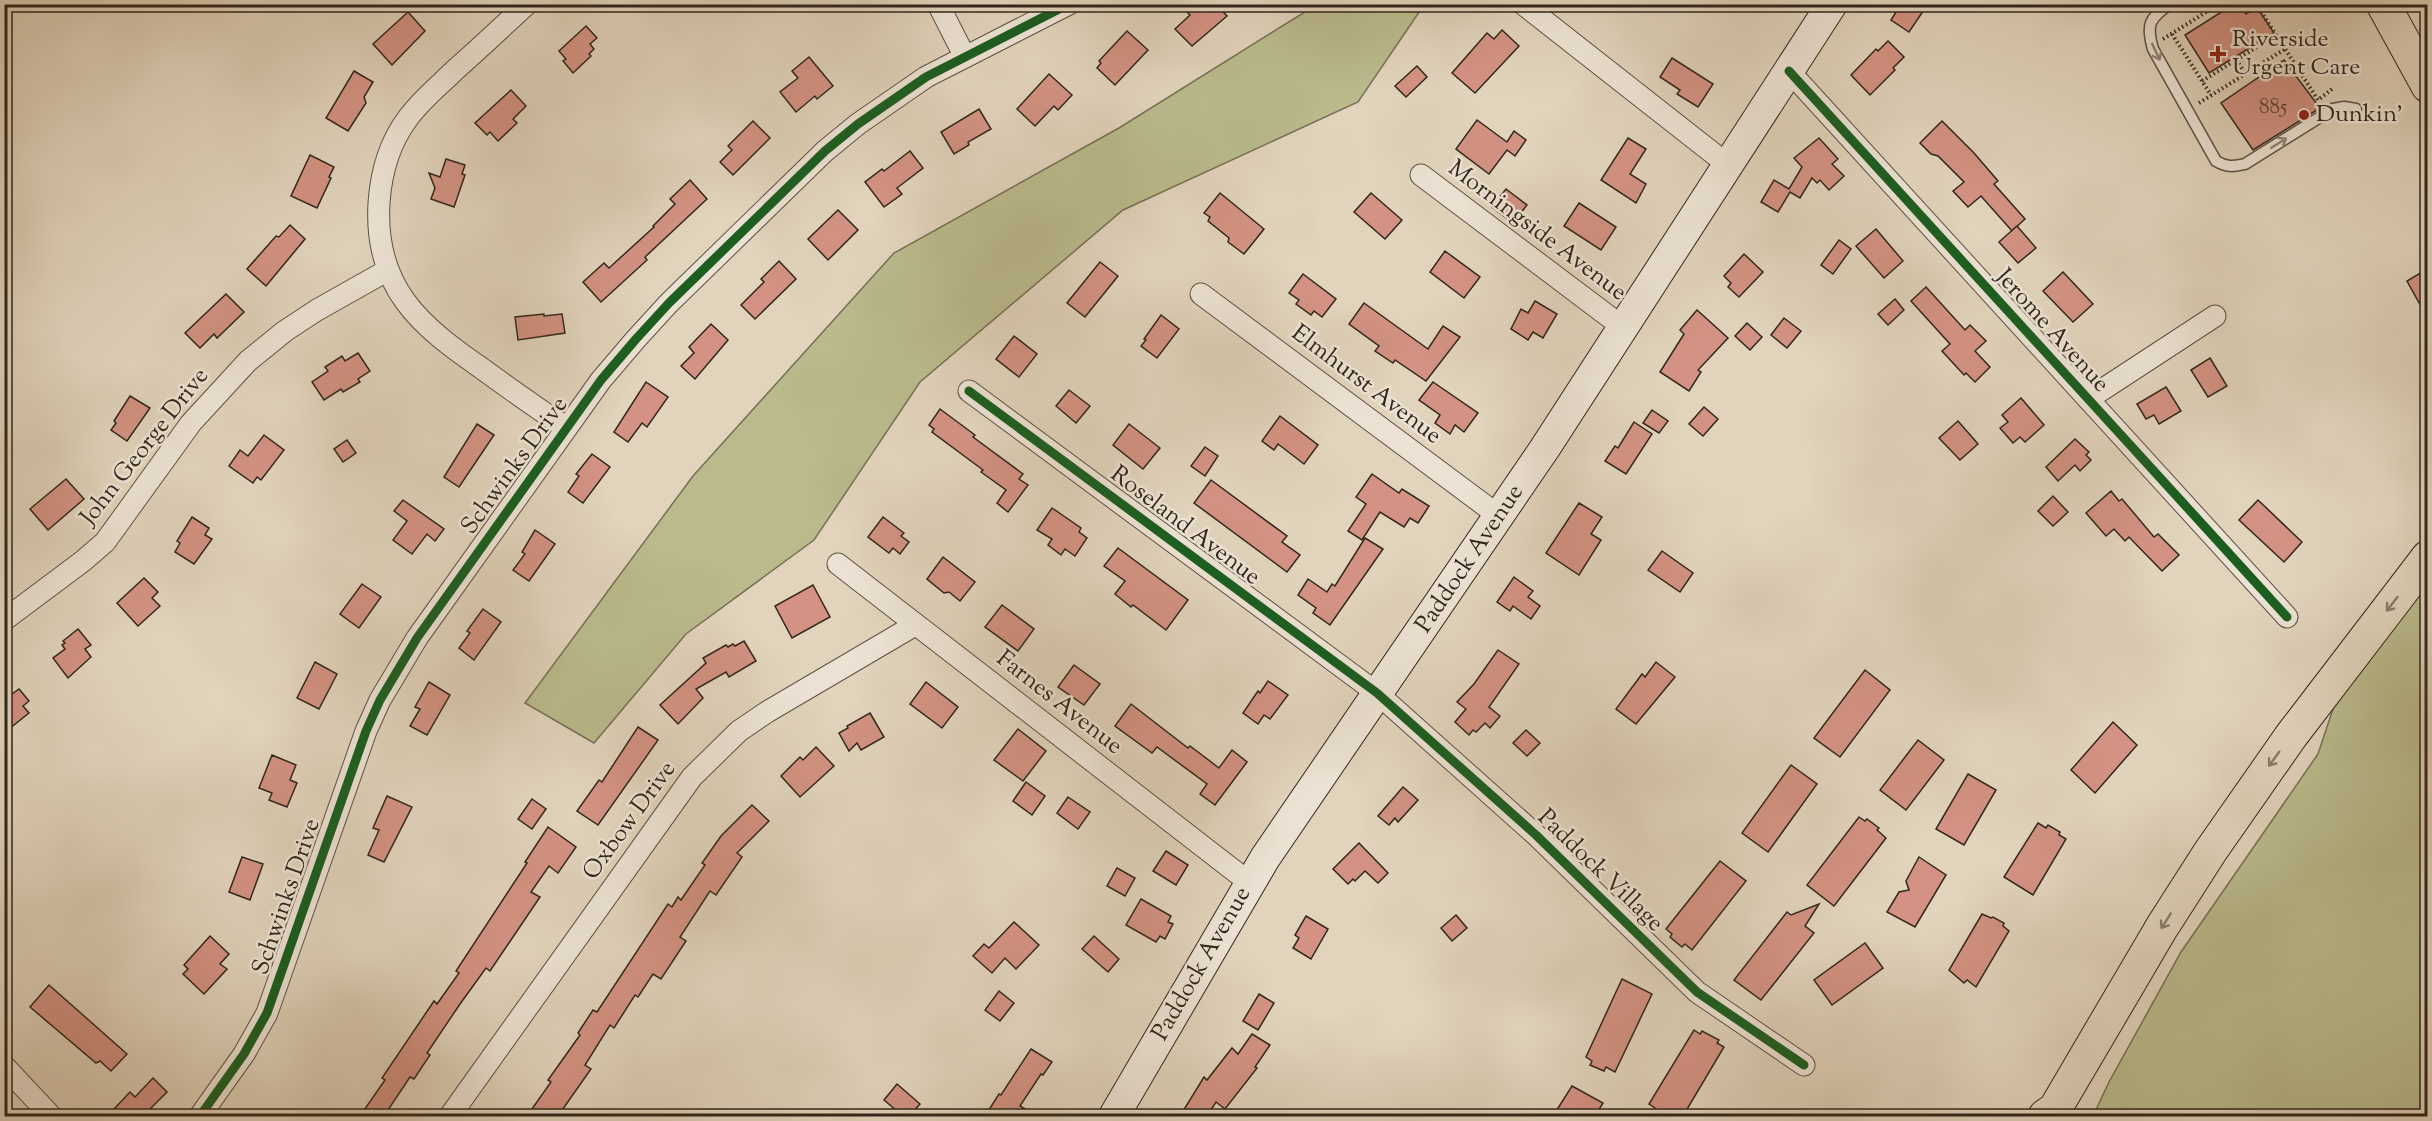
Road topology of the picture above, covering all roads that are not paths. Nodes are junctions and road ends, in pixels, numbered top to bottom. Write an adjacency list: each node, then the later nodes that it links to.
1 (527, 4): 14 (street)
2 (938, 4): 8 (street)
3 (1068, 4): 8 (street, Schwinks Drive)
4 (1523, 4): 12 (street)
5 (1832, 4): 9 (main road, Paddock Avenue)
6 (2170, 4): 11 (lane, one-way to 11)
7 (2384, 4): 10 (main road)
8 (965, 57): 20 (street, Schwinks Drive)
9 (1789, 72): 12 (main road, Paddock Avenue); 19 (street, Jerome Avenue)
10 (2427, 86)
11 (2356, 109)
12 (1728, 165): 17 (main road, Paddock Avenue)
13 (1421, 175): 17 (street, Morningside Avenue)
14 (388, 270): 20 (street); 25 (street, John George Drive)
15 (1202, 294): 21 (street, Elmhurst Avenue)
16 (2216, 316): 19 (street)
17 (1624, 328): 21 (main road, Paddock Avenue)
18 (969, 390): 27 (street, Roseland Avenue)
19 (2088, 399): 24 (street, Jerome Avenue)
20 (566, 428): 33 (street, Schwinks Drive)
21 (1499, 516): 27 (main road, Paddock Avenue)
22 (2427, 557): 31 (main road, one-way to 31)
23 (838, 564): 26 (street, Farnes Avenue)
24 (2287, 617)
25 (4, 620)
26 (915, 625): 28 (street, Farnes Avenue); 34 (street, Oxbow Drive)
27 (1377, 693): 28 (main road, Paddock Avenue); 29 (street, Paddock Village)
28 (1250, 883): 35 (main road, Paddock Avenue)
29 (1804, 1065)
30 (4, 1066): 32 (street)
31 (2052, 1114)
32 (51, 1116)
33 (200, 1116)
34 (450, 1116)
35 (1113, 1116)

